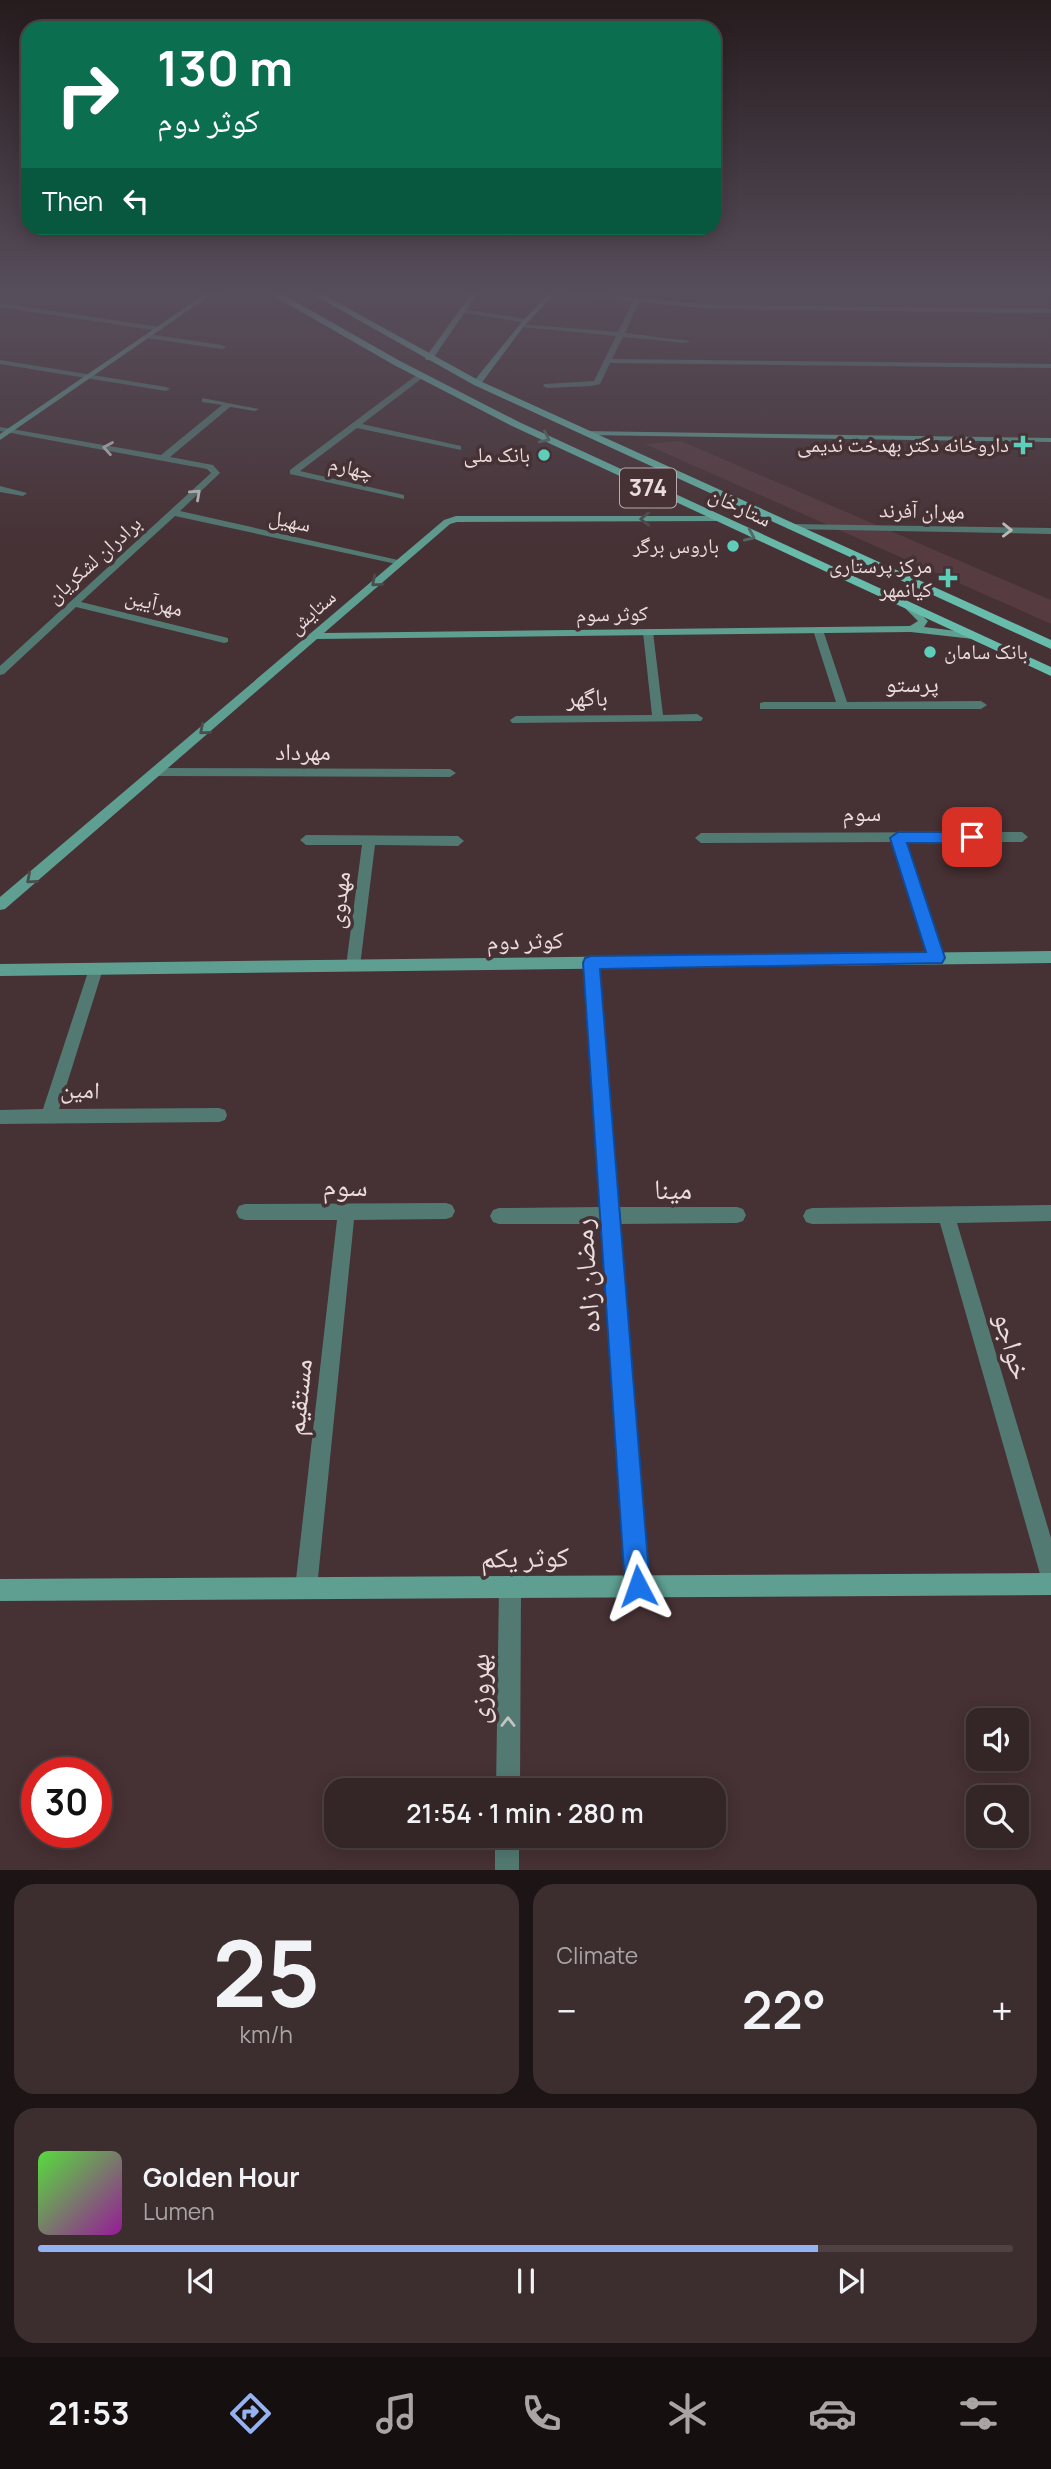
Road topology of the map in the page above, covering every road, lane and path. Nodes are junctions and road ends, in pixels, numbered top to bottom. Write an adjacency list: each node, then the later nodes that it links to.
1 (89, 377): 15 (street)
2 (91, 377): 10 (street)
3 (419, 377): 14 (street)
4 (424, 377): 25 (main road, ستارخان / 374, one-way to 25)
5 (466, 377): 8 (main road, ستارخان / 374)
6 (481, 377): 8 (street)
7 (598, 377): 9 (street)
8 (477, 383): 16 (main road, ستارخان / 374)
9 (547, 386)
10 (166, 389)
11 (205, 400): 12 (street)
12 (229, 404): 13 (street); 20 (street)
13 (255, 408)
14 (356, 425): 19 (street); 23 (street, چهارم)
15 (5, 430): 17 (street); 20 (street, one-way to 15)
16 (586, 433): 18 (street); 26 (main road, ستارخان / 374)
17 (0, 438)
18 (1051, 440)
19 (458, 448)
20 (163, 458): 24 (street, برادران لشکریان, one-way to 20)
21 (0, 489): 22 (street)
22 (23, 493)
23 (401, 497)
24 (174, 513): 28 (street, سهیل); 30 (street, برادران لشکریان)
25 (713, 519): 28 (street, ستایش, one-way to 28); 31 (main road, ستارخان / 374, one-way to 31)
26 (792, 527): 27 (street, مهران آفرند, one-way to 27); 29 (main road, ستارخان / 374)
27 (1051, 531)
28 (398, 563): 37 (street, ستایش, one-way to 37)
29 (942, 595): 32 (main road); 33 (main road, ستارخان / 374)
30 (75, 604): 39 (street, مهرآیین); 43 (street, برادران لشکریان)
31 (908, 606): 32 (main road, ستارخان / 374); 34 (street)
32 (926, 615): 38 (main road, ستارخان / 374)
33 (1015, 628): 40 (main road, ستارخان / 374); 41 (main road)
34 (911, 629): 35 (street, کوثر سوم); 38 (street, کوثر سوم)
35 (818, 631): 36 (street, کوثر سوم); 46 (street)
36 (648, 632): 37 (street, کوثر سوم); 47 (street)
37 (313, 636): 50 (street, ستایش, one-way to 50)
38 (973, 636): 41 (main road, ستارخان / 374)
39 (224, 640)
40 (1051, 645)
41 (999, 647): 42 (main road, ستارخان / 374)
42 (1051, 671)
43 (0, 672)
44 (981, 705): 46 (street, پرستو)
45 (764, 706): 46 (street, پرستو)
46 (843, 706)
47 (658, 718): 48 (street, باگهر); 49 (street, باگهر)
48 (697, 718)
49 (516, 720)
50 (156, 772): 51 (street, مهرداد); 58 (street, ستایش, one-way to 58)
51 (450, 773)
52 (1022, 837): 54 (street, سوم)
53 (701, 838): 54 (street, سوم)
54 (898, 838): 60 (street)
55 (306, 840): 56 (street, مهدوی)
56 (369, 840): 57 (street, مهدوی); 62 (street, مهدوی)
57 (458, 841)
58 (0, 905)
59 (1051, 957): 60 (street, کوثر دوم)
60 (937, 958): 61 (street, کوثر دوم)
61 (591, 963): 62 (street, کوثر دوم); 72 (street, رمضان زاده)
62 (353, 966): 63 (street, کوثر دوم)
63 (96, 969): 64 (street, کوثر دوم); 67 (street, امین)
64 (0, 970)
65 (219, 1115): 67 (street, امین)
66 (0, 1117): 67 (street)
67 (49, 1117)
68 (446, 1211): 70 (street, سوم)
69 (245, 1212): 70 (street, سوم)
70 (345, 1212): 81 (street, مستقیم)
71 (1051, 1213): 74 (street)
72 (610, 1215): 73 (street, مینا); 75 (street, مینا); 79 (street, رمضان زاده)
73 (737, 1215)
74 (946, 1215): 76 (street); 77 (street, خواجو)
75 (499, 1216)
76 (812, 1216)
77 (1051, 1574)
78 (1051, 1584): 79 (street, کوثر یکم)
79 (638, 1586): 80 (street, کوثر یکم)
80 (510, 1587): 81 (street, کوثر یکم); 83 (street, بهروزی, one-way to 80)
81 (306, 1588): 82 (street, کوثر یکم)
82 (0, 1590)
83 (508, 1778)
84 (508, 1848): 85 (street)
85 (507, 1870)

